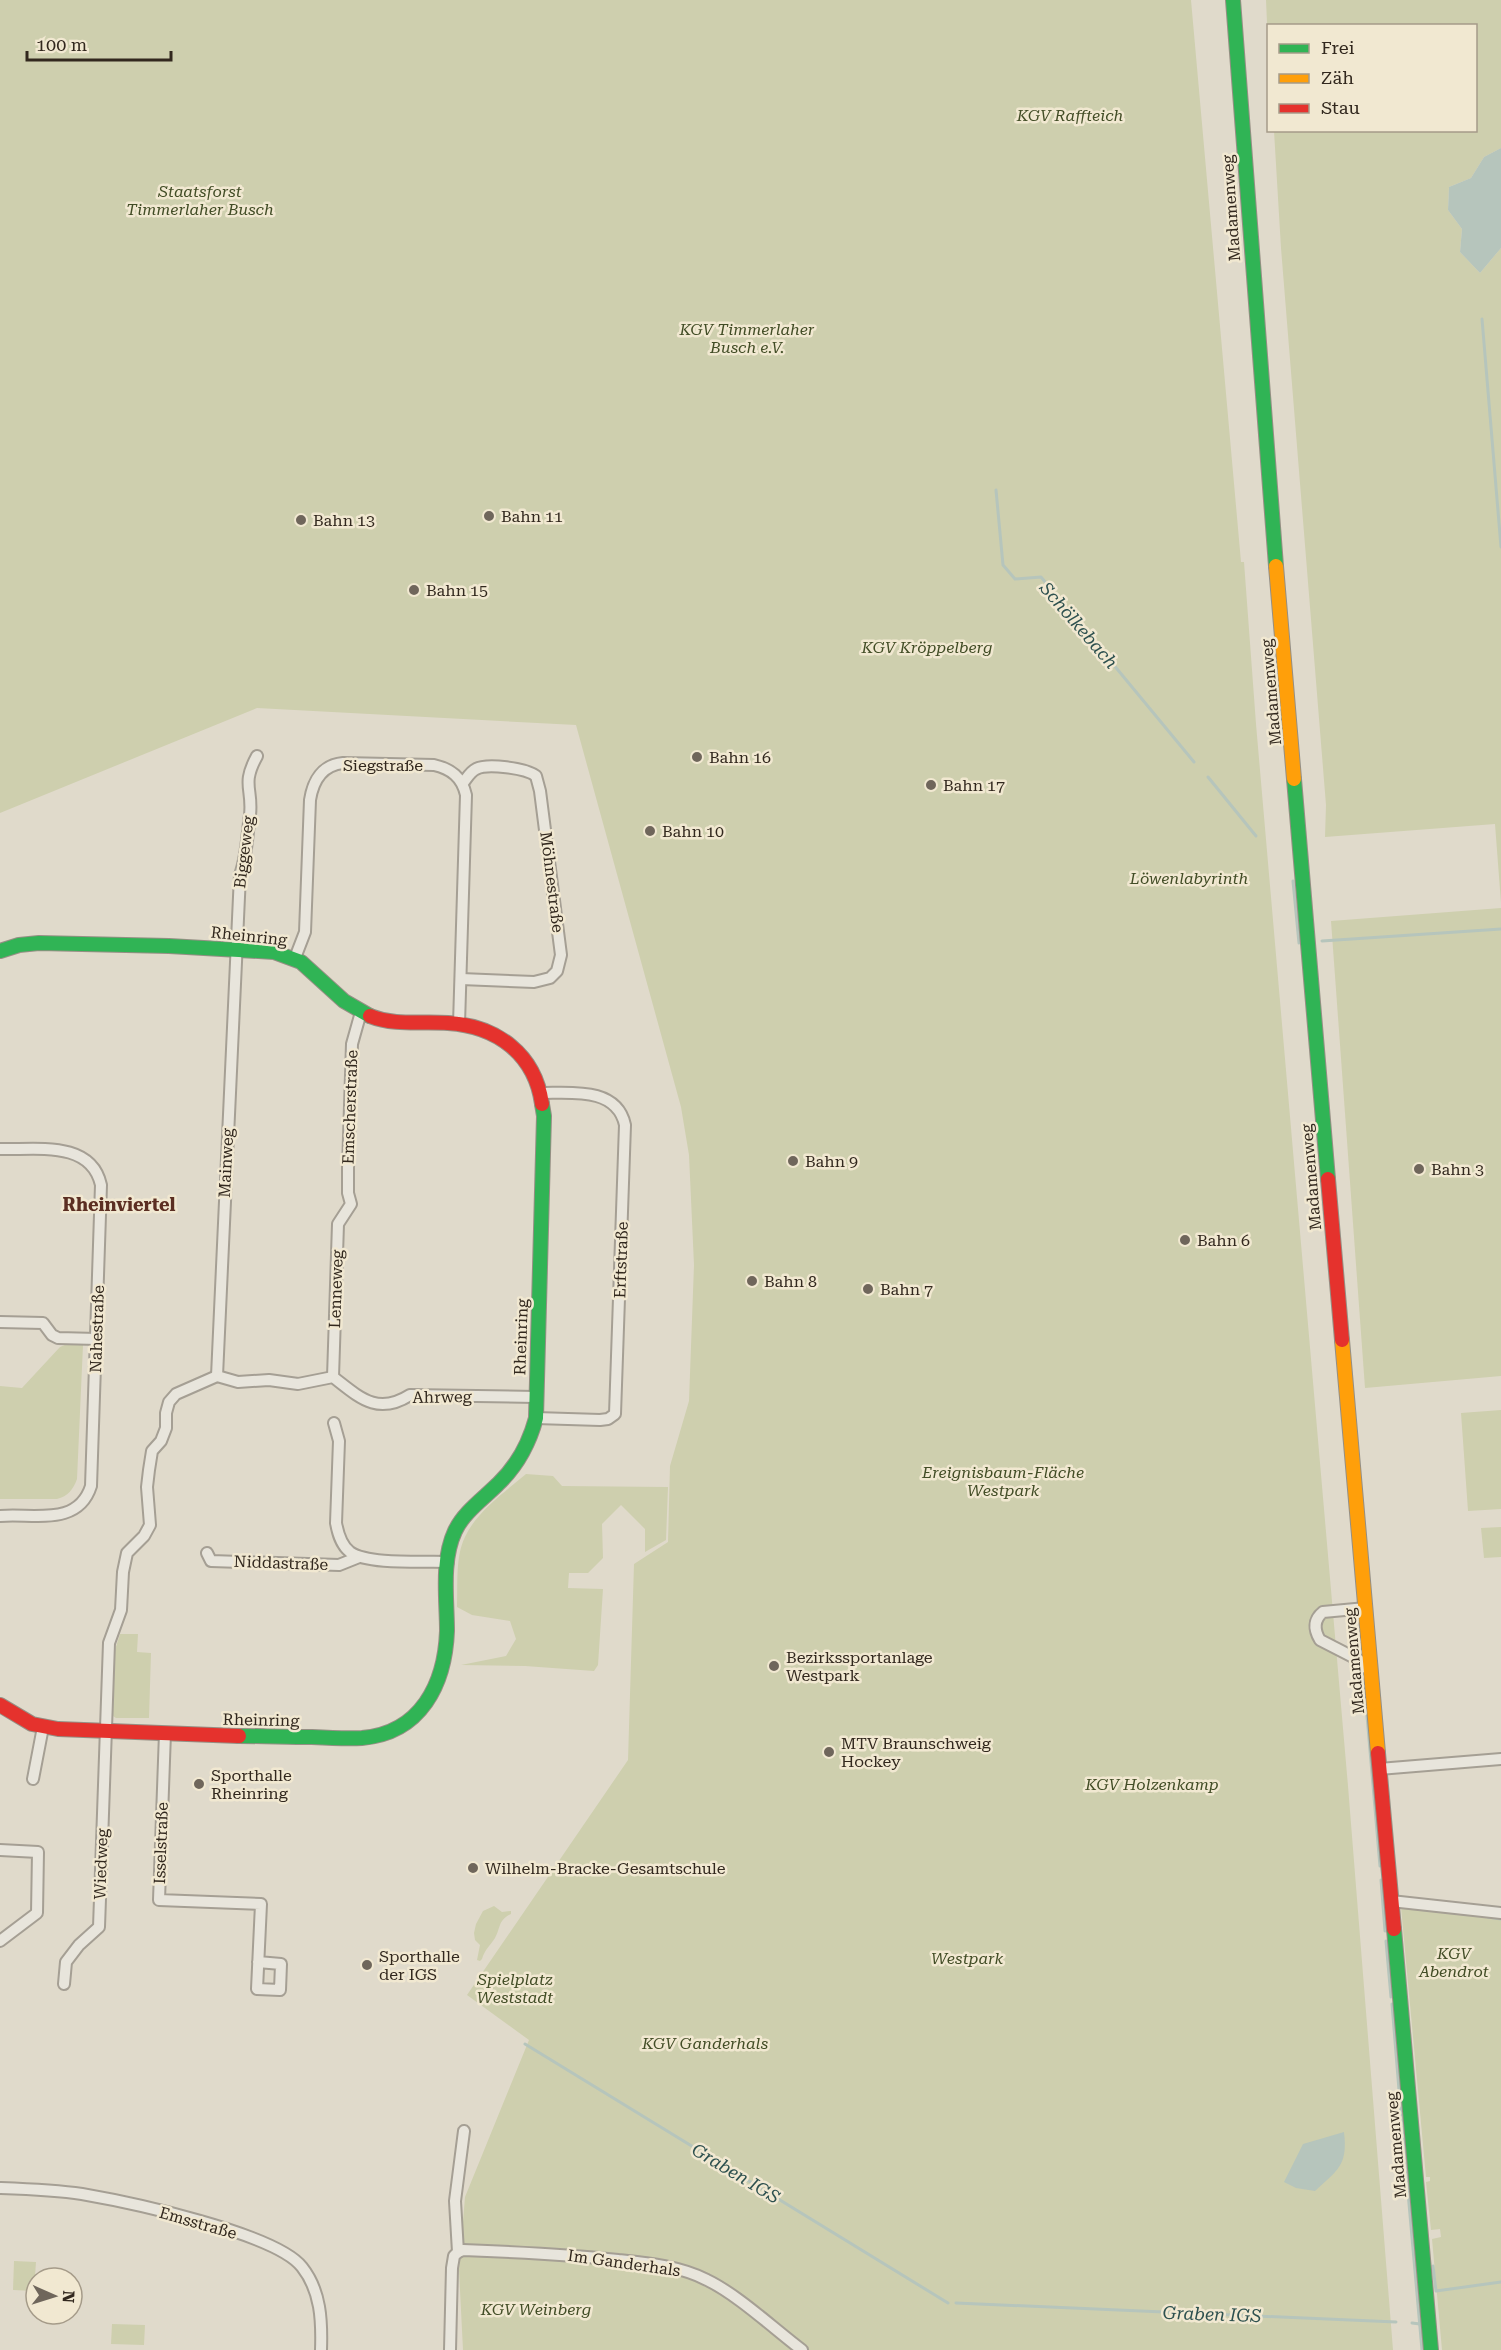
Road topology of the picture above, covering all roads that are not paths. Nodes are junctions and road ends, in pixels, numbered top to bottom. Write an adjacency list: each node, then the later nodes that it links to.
1 (1233, 0): 24 (street, Madamenweg)
2 (257, 756): 4 (street, Biggeweg)
3 (463, 783): 6 (street, Siegstraße); 7 (street); 7 (street, Möhnestraße)
4 (236, 950): 5 (street, Rheinring); 6 (street, Rheinring); 15 (street, Mainweg)
5 (0, 951)
6 (295, 958): 8 (street, Rheinring)
7 (461, 979): 9 (street)
8 (362, 1012): 9 (street, Rheinring); 12 (street, Emscherstraße)
9 (459, 1024): 10 (street, Rheinring)
10 (542, 1093): 17 (street, Rheinring); 18 (street, Erftstraße)
11 (0, 1149): 14 (street, Nahestraße)
12 (351, 1204): 16 (street, Lenneweg)
13 (0, 1322): 14 (street)
14 (97, 1339): 20 (street, Nahestraße)
15 (217, 1376): 16 (street); 28 (street, Wiedweg)
16 (333, 1377): 17 (street, Ahrweg)
17 (536, 1397): 18 (street, Rheinring)
18 (536, 1418): 23 (street, Rheinring)
19 (334, 1423): 22 (street, Niddastraße)
20 (0, 1516)
21 (207, 1553): 22 (street, Niddastraße)
22 (359, 1557): 23 (street, Niddastraße)
23 (448, 1562): 29 (street, Rheinring)
24 (1366, 1608): 25 (street, Madamenweg); 25 (street)
25 (1371, 1673): 31 (street, Madamenweg)
26 (0, 1705): 27 (street, Rheinring)
27 (43, 1727): 28 (street, Rheinring); 32 (street)
28 (106, 1731): 29 (street, Rheinring); 38 (street, Wiedweg)
29 (165, 1733): 37 (street, Isselstraße)
30 (1501, 1759): 31 (street)
31 (1379, 1769): 34 (street, Madamenweg)
32 (33, 1779)
33 (0, 1850): 36 (street)
34 (1391, 1901): 35 (street); 45 (street, Madamenweg)
35 (1501, 1912)
36 (0, 1941)
37 (258, 1962)
38 (64, 1984)
39 (464, 2131): 41 (street)
40 (0, 2188): 42 (street, Emsstraße)
41 (458, 2252): 43 (street); 44 (street, Im Ganderhals)
42 (321, 2350)
43 (450, 2350)
44 (802, 2350)
45 (1431, 2350)

